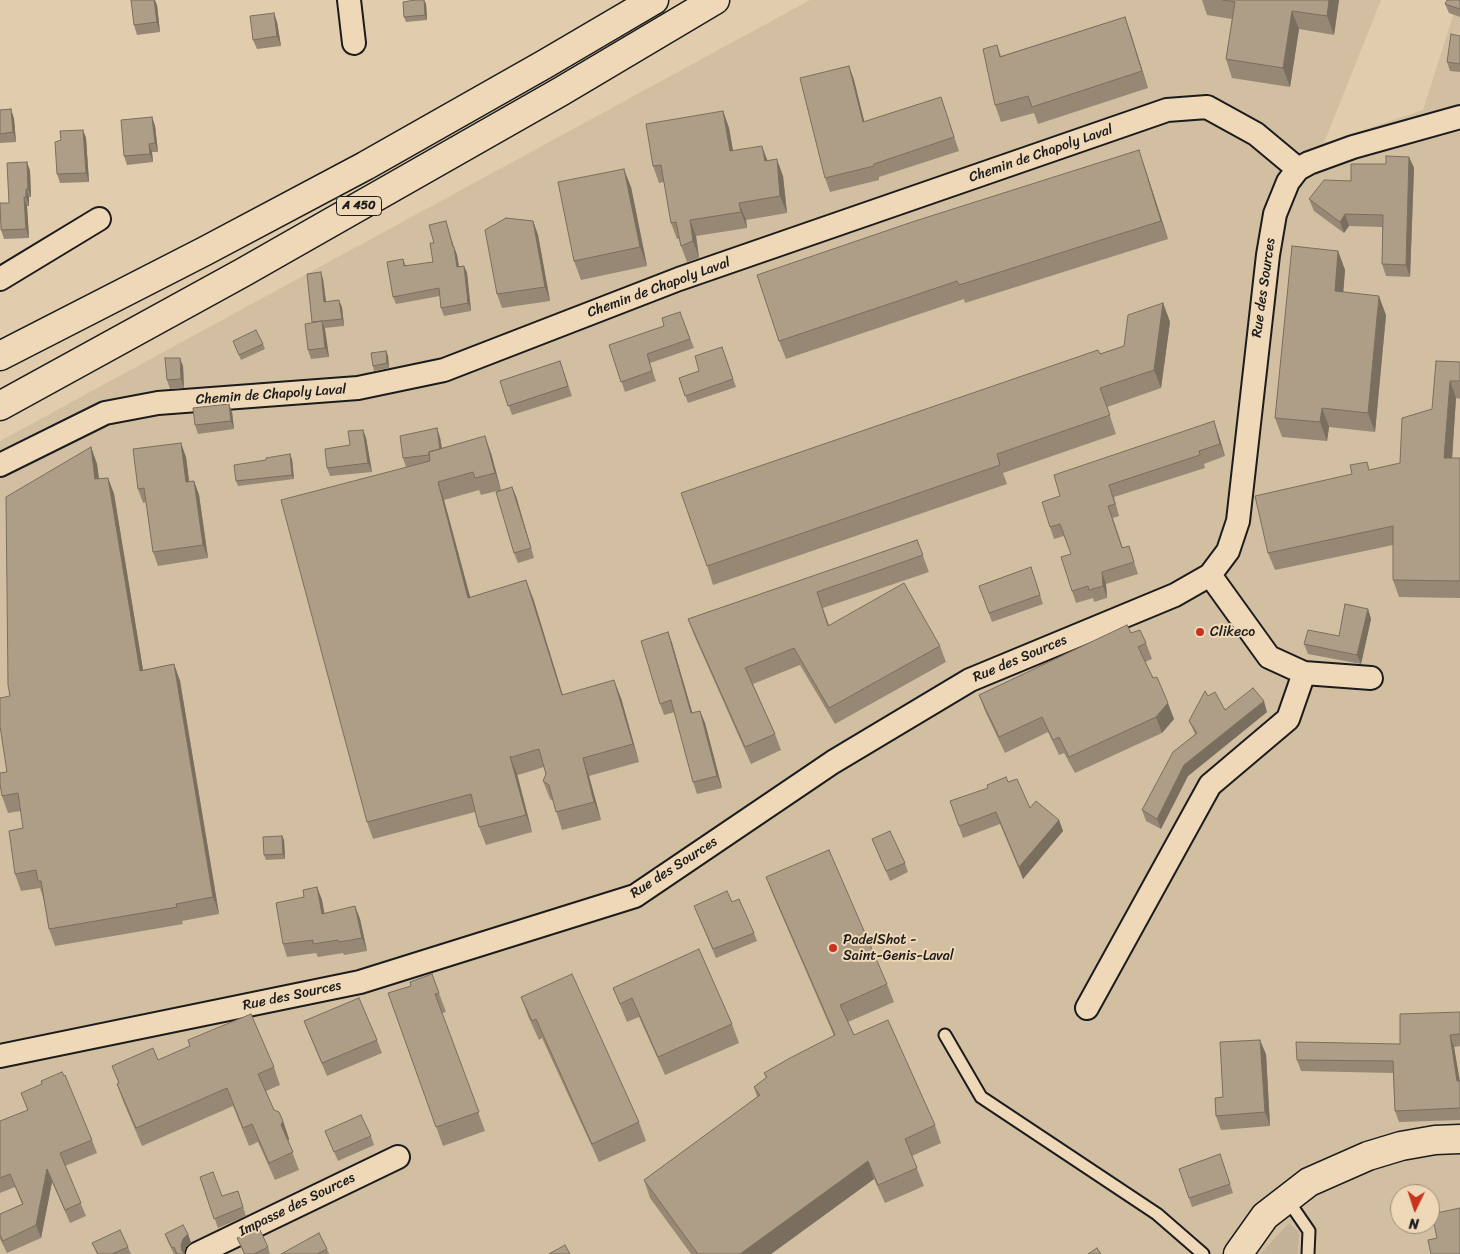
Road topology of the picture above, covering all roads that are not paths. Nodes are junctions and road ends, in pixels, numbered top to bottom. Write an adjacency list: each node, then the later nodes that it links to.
1 (349, 0): 4 (street)
2 (654, 0): 9 (main road, A 450)
3 (715, 0): 10 (main road, A 450)
4 (354, 43)
5 (1460, 117): 6 (street)
6 (1298, 169): 11 (street, Chemin de Chapoly Laval); 12 (street, Rue des Sources)
7 (99, 219): 8 (street)
8 (0, 279)
9 (0, 356)
10 (0, 406)
11 (0, 466)
12 (1210, 575): 13 (street); 17 (street, Rue des Sources)
13 (1304, 673): 14 (street); 15 (street)
14 (1370, 678)
15 (1087, 1008)
16 (945, 1035): 22 (lane)
17 (0, 1056)
18 (1460, 1139): 20 (main road)
19 (398, 1157): 21 (street, Impasse des Sources)
20 (1287, 1200): 23 (main road); 24 (lane)
21 (197, 1254)
22 (1202, 1254)
23 (1238, 1254)
24 (1308, 1254)

